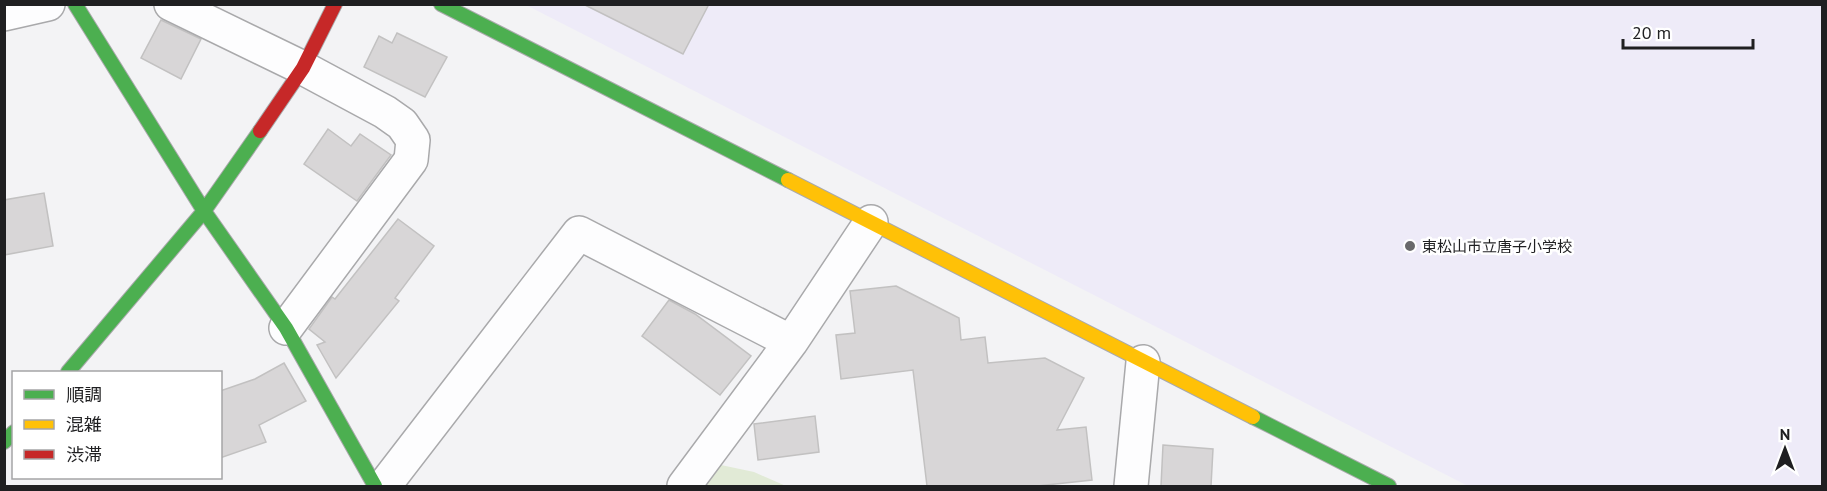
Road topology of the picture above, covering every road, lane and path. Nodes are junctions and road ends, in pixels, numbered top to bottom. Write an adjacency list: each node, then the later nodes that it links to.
1 (48, 4): 6 (street)
2 (75, 4): 8 (street)
3 (171, 4): 7 (street)
4 (335, 4): 7 (street)
5 (441, 4): 9 (street)
6 (4, 14)
7 (303, 68): 8 (street); 10 (street)
8 (204, 211): 10 (street); 13 (street)
9 (871, 222): 11 (street); 12 (street)
10 (286, 328): 14 (street)
11 (791, 342): 15 (street); 16 (street)
12 (1143, 362): 17 (street); 18 (street)
13 (69, 371)
14 (375, 486)
15 (384, 486)
16 (684, 486)
17 (1131, 486)
18 (1389, 486)

